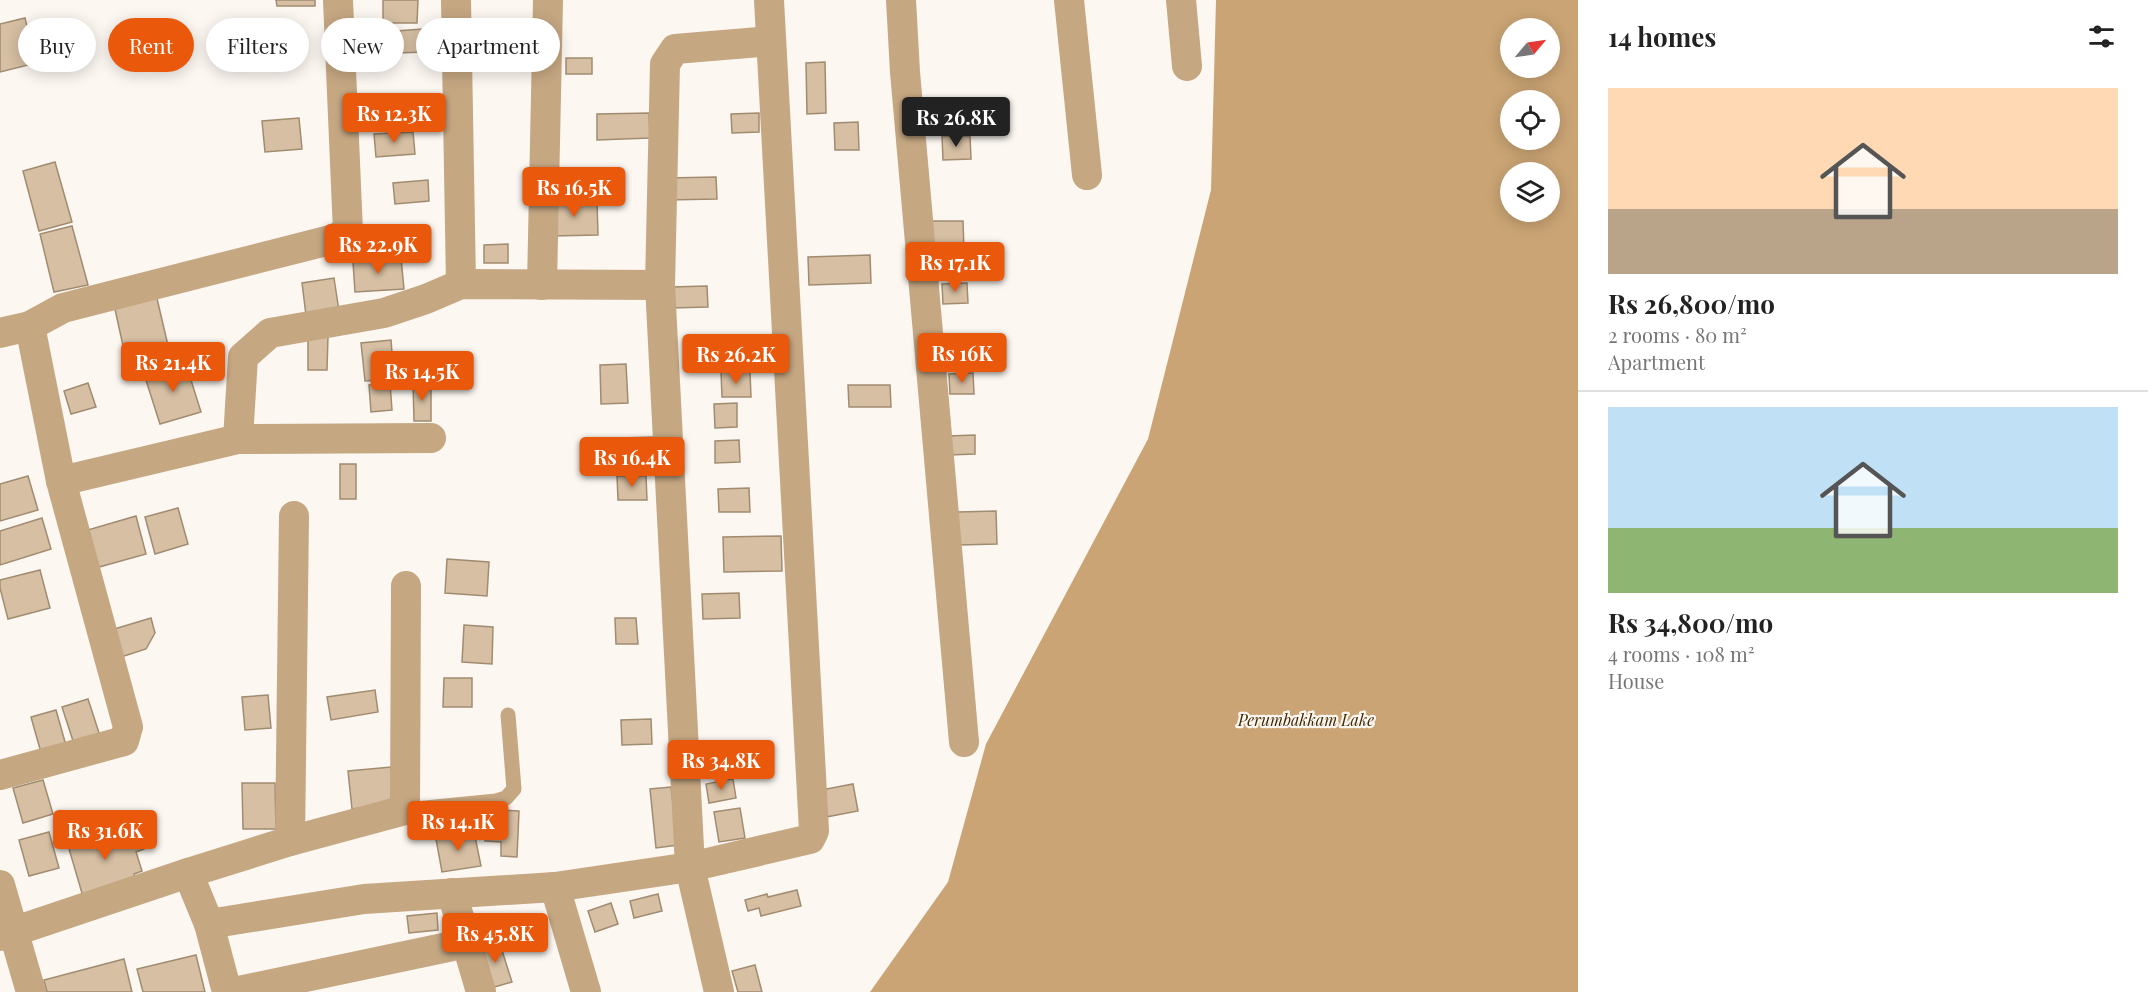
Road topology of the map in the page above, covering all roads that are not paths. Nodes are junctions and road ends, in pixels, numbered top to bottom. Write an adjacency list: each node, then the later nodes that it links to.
1 (339, 0): 14 (street)
2 (456, 0): 11 (street)
3 (548, 0): 12 (street)
4 (769, 0): 8 (street)
5 (901, 0): 22 (street)
6 (1069, 0): 10 (street)
7 (1181, 0): 9 (street)
8 (771, 40): 13 (street); 26 (street)
9 (1187, 66)
10 (1087, 175)
11 (461, 284): 12 (street); 17 (street)
12 (542, 285): 13 (street)
13 (660, 285): 26 (street)
14 (30, 326): 15 (street); 18 (street)
15 (0, 333)
16 (431, 438): 17 (street)
17 (238, 439): 18 (street)
18 (61, 481): 23 (street)
19 (294, 516): 25 (street)
20 (406, 586): 24 (street)
21 (508, 715): 24 (lane)
22 (964, 742)
23 (0, 775)
24 (405, 810): 25 (street)
25 (290, 841): 27 (street)
26 (690, 867): 29 (street); 39 (street)
27 (188, 873): 31 (street); 32 (street)
28 (0, 885): 32 (street)
29 (555, 887): 30 (street); 38 (street)
30 (452, 893): 31 (street); 33 (street)
31 (209, 924): 35 (street)
32 (7, 934): 34 (street)
33 (467, 943): 36 (street); 37 (street)
34 (30, 992)
35 (227, 992)
36 (234, 992)
37 (481, 992)
38 (586, 992)
39 (719, 992)

